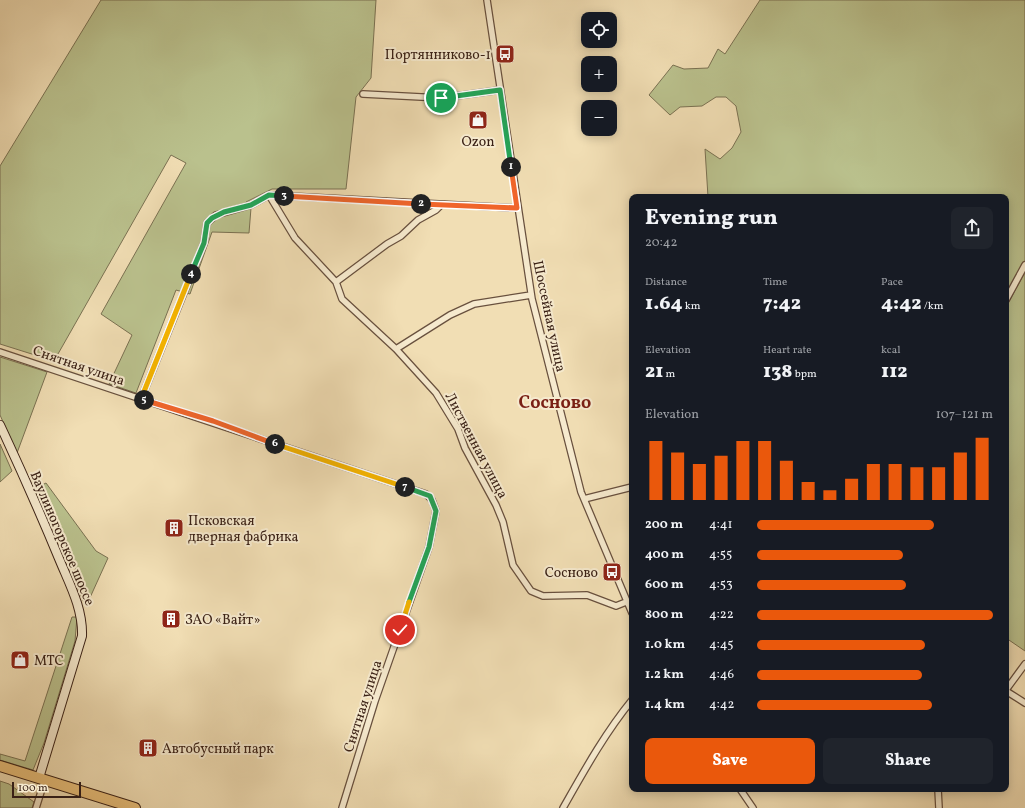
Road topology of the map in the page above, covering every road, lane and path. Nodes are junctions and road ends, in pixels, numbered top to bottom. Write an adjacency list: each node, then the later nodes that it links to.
1 (487, 0): 2 (street, Шоссейная улица)
2 (500, 90): 3 (street); 6 (street, Шоссейная улица)
3 (363, 94)
4 (269, 195): 5 (street); 8 (street, Лиственная улица); 13 (street)
5 (441, 205): 6 (street); 8 (street)
6 (517, 205): 10 (street, Шоссейная улица)
7 (1025, 265): 9 (street)
8 (336, 282): 11 (street, Лиственная улица)
9 (1009, 294)
10 (531, 295): 11 (street); 16 (street, Шоссейная улица)
11 (396, 349): 17 (street, Лиственная улица)
12 (0, 352): 13 (street, Снятная улица)
13 (141, 399): 30 (street, Снятная улица)
14 (0, 425): 25 (street, Ваулиногорское шоссе)
15 (629, 488): 16 (street)
16 (584, 499): 17 (street, Шоссейная улица)
17 (626, 602): 18 (street, Шоссейная улица)
18 (629, 608)
19 (1025, 664): 20 (street)
20 (1009, 687)
21 (1009, 693): 23 (street)
22 (629, 703): 31 (street)
23 (1025, 703)
24 (0, 766): 25 (highway)
25 (42, 778): 28 (street); 29 (highway)
26 (743, 792): 32 (street)
27 (938, 792): 33 (street)
28 (36, 808)
29 (135, 808)
30 (342, 808)
31 (563, 808)
32 (753, 808)
33 (938, 808)

